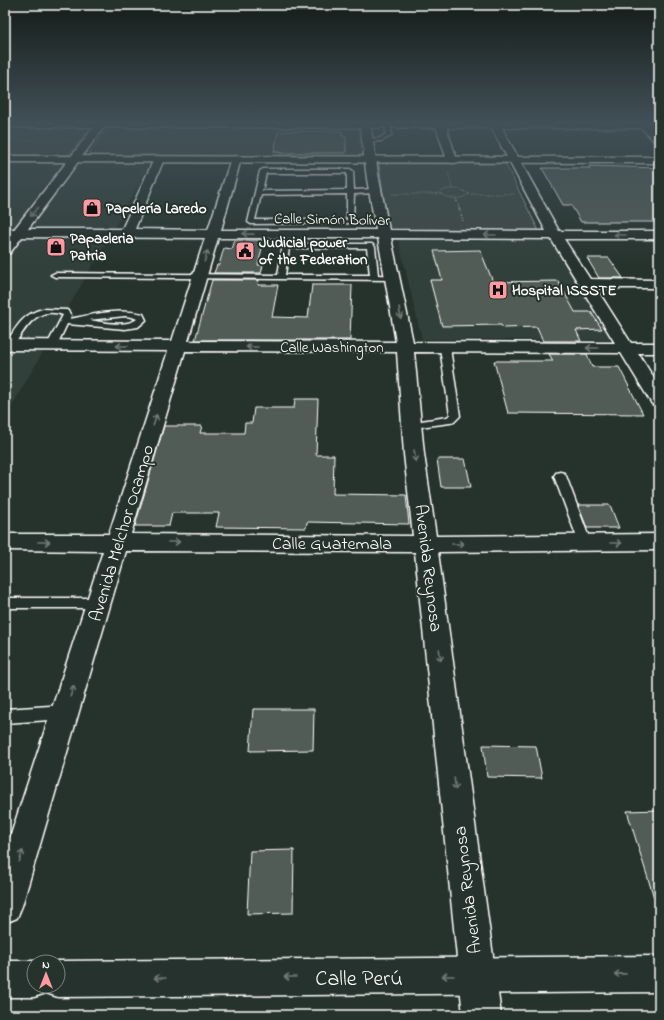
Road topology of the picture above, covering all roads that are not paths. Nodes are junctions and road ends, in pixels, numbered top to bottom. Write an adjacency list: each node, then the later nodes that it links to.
1 (65, 171): 10 (street, one-way to 10)
2 (153, 171): 11 (street)
3 (232, 171): 9 (street, Avenida Melchor Ocampo)
4 (378, 171): 8 (street, Avenida Reynosa)
5 (520, 171): 13 (street)
6 (258, 193): 7 (lane); 7 (lane); 7 (lane)
7 (350, 193): 8 (lane)
8 (380, 194): 12 (street, Avenida Reynosa)
9 (213, 233): 11 (street, Calle Simón Bolívar); 12 (street, Calle Simón Bolívar, one-way to 9); 17 (street, Avenida Melchor Ocampo, one-way to 9)
10 (11, 234): 11 (street, Calle Simón Bolívar); 15 (street)
11 (127, 234)
12 (383, 235): 13 (street, Calle Simón Bolívar, one-way to 12); 19 (street, Avenida Reynosa)
13 (555, 235): 14 (street, Calle Simón Bolívar, one-way to 13); 20 (street)
14 (659, 236)
15 (5, 250)
16 (55, 275): 17 (lane)
17 (200, 278): 18 (lane); 25 (street, Avenida Melchor Ocampo)
18 (282, 278): 19 (lane); 19 (lane)
19 (384, 278): 26 (street, Avenida Reynosa, one-way to 26)
20 (586, 283): 21 (street); 28 (street)
21 (659, 284)
22 (68, 321): 22 (lane); 23 (lane); 24 (lane)
23 (7, 345): 24 (street, Calle Washington)
24 (52, 345): 25 (street, Calle Washington, one-way to 24)
25 (178, 346): 26 (street, Calle Washington, one-way to 25); 34 (street, Avenida Melchor Ocampo, one-way to 25)
26 (405, 348): 27 (street, Calle Washington); 31 (street, Avenida Reynosa)
27 (445, 348): 28 (street, Calle Washington, one-way to 27); 31 (lane)
28 (626, 348): 29 (street, Calle Washington); 30 (street)
29 (659, 348)
30 (659, 400)
31 (412, 425): 37 (street, Avenida Reynosa, one-way to 37)
32 (560, 476): 36 (lane)
33 (5, 542): 34 (street, Calle Guatemala, one-way to 34)
34 (118, 542): 37 (street, Calle Guatemala, one-way to 37); 39 (street, Avenida Melchor Ocampo)
35 (659, 542): 36 (street, Calle Guatemala, one-way to 35)
36 (585, 543): 37 (street, Calle Guatemala, one-way to 36)
37 (427, 544): 44 (street, Avenida Reynosa, one-way to 44)
38 (5, 603): 39 (lane)
39 (99, 603): 40 (street, Avenida Melchor Ocampo, one-way to 39)
40 (65, 712): 41 (lane); 42 (street, Avenida Melchor Ocampo, one-way to 40)
41 (5, 716)
42 (5, 906)
43 (659, 974): 44 (street, Calle Perú, one-way to 44)
44 (477, 976): 47 (street, Calle Perú, one-way to 47); 48 (street, Avenida Reynosa)
45 (5, 979): 46 (street)
46 (26, 979)
47 (66, 979)
48 (482, 1015)

